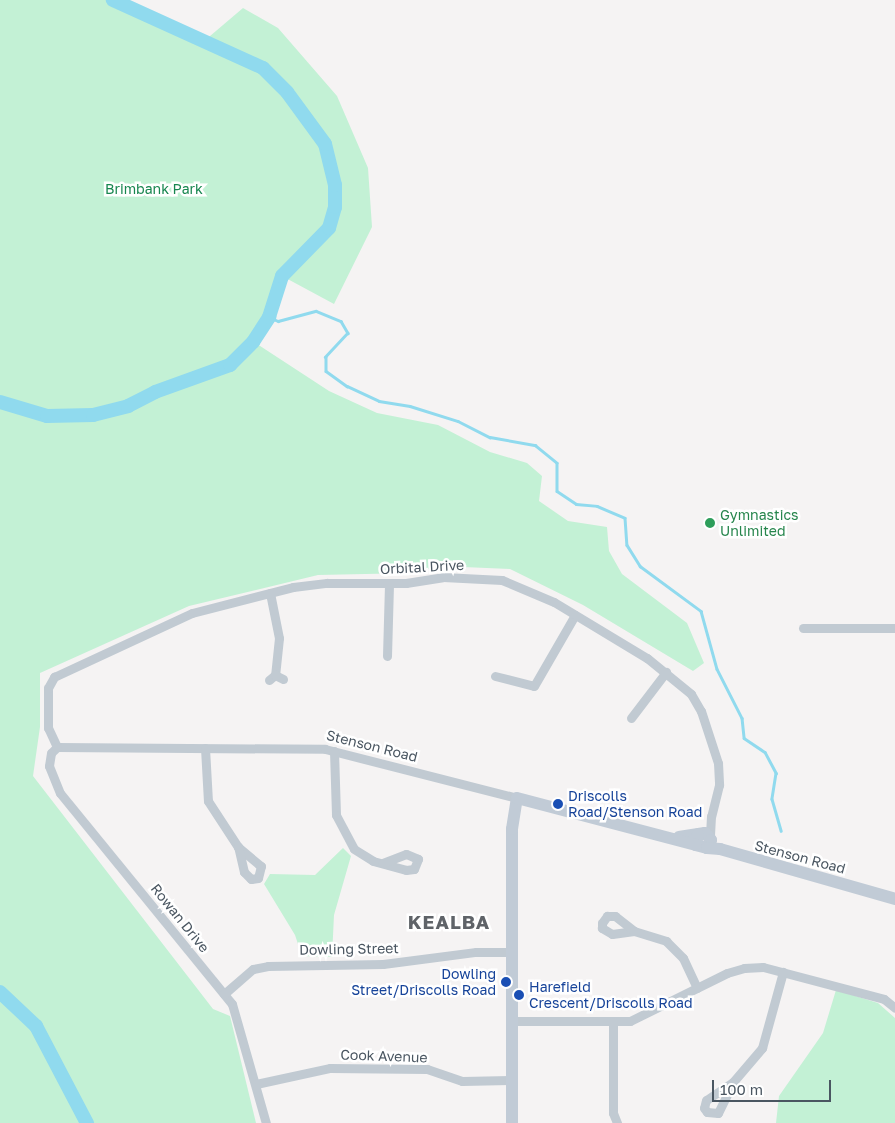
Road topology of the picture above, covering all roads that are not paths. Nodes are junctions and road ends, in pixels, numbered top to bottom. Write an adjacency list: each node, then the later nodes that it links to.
1 (389, 583): 2 (street, Orbital Drive); 3 (street, Orbital Drive); 6 (street)
2 (270, 593): 9 (street); 11 (street, Orbital Drive)
3 (575, 615): 7 (street, Orbital Drive); 8 (street)
4 (803, 628): 5 (street)
5 (895, 628)
6 (387, 656)
7 (666, 672): 10 (street); 15 (street, Orbital Drive)
8 (495, 676)
9 (276, 678)
10 (630, 718)
11 (58, 746): 12 (street, Stenson Road); 25 (street, Rowan Drive)
12 (204, 748): 13 (street, Stenson Road); 16 (street)
13 (334, 751): 14 (street, Stenson Road); 17 (street)
14 (517, 798): 15 (street, Stenson Road); 22 (street)
15 (704, 839): 18 (street, Stenson Road)
16 (238, 847)
17 (383, 863)
18 (859, 888): 19 (street, Stenson Road); 20 (street, Stenson Road)
19 (895, 892)
20 (895, 899)
21 (634, 931): 24 (street)
22 (513, 952): 25 (street, Dowling Street); 27 (street)
23 (783, 972): 24 (street); 26 (street); 30 (street)
24 (698, 988): 28 (street)
25 (224, 994): 31 (street, Rowan Drive)
26 (895, 1008)
27 (513, 1022): 28 (street); 29 (street)
28 (613, 1022): 32 (street)
29 (512, 1080): 31 (street, Cook Avenue); 34 (street)
30 (733, 1082)
31 (256, 1084): 33 (street, Rowan Drive)
32 (613, 1114): 35 (street); 36 (street)
33 (266, 1123)
34 (512, 1123)
35 (609, 1123)
36 (617, 1123)

